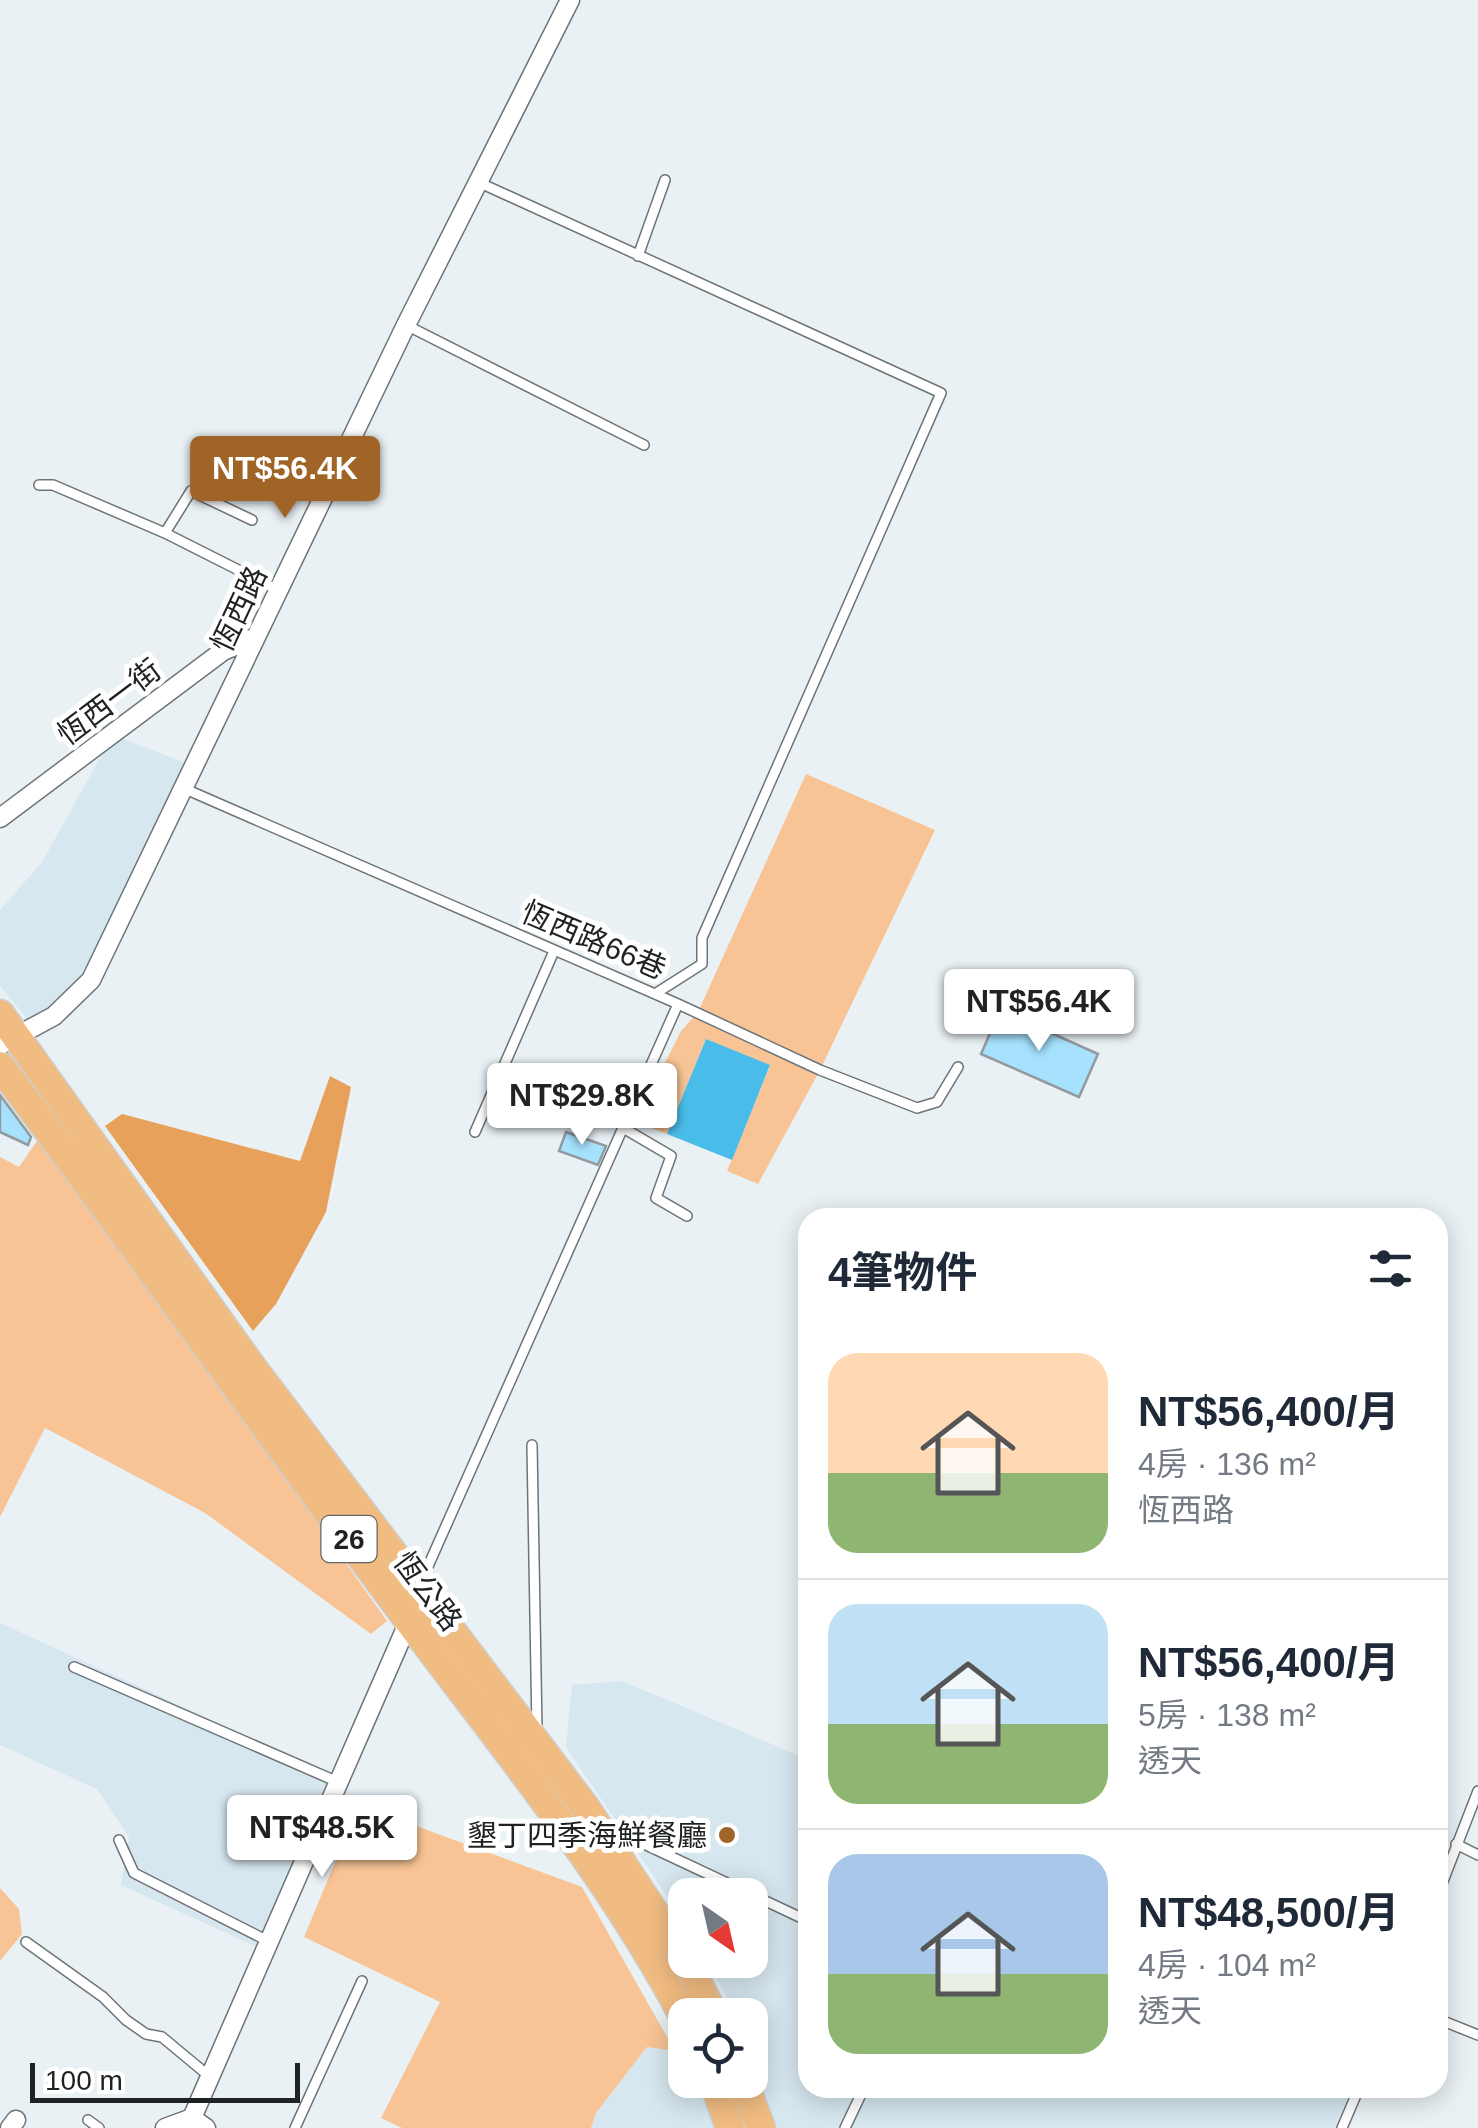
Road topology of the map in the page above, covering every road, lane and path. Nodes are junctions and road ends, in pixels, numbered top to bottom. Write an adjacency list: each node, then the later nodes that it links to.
1 (570, 0): 3 (street, 恆西路)
2 (666, 180): 4 (lane)
3 (478, 182): 4 (lane); 5 (street, 恆西路)
4 (638, 256): 15 (lane)
5 (406, 325): 6 (lane); 10 (street, 恆西路)
6 (644, 445)
7 (39, 485): 9 (lane)
8 (252, 520): 9 (lane)
9 (164, 534): 10 (lane)
10 (278, 590): 11 (street, 恆西路)
11 (256, 636): 12 (street, 恆西路); 13 (street, 恆西一街)
12 (183, 788): 14 (lane, 恆西路66巷); 18 (street, 恆西路)
13 (0, 818)
14 (554, 951): 15 (lane, 恆西路66巷); 22 (lane)
15 (658, 992): 16 (lane, 恆西路66巷)
16 (678, 1004): 20 (lane); 21 (lane, 恆西路66巷)
17 (0, 1014): 18 (main road, 恆公路 / 26)
18 (9, 1042): 25 (main road, 恆公路 / 26)
19 (0, 1066): 26 (main road, 恆公路 / 26)
20 (958, 1067)
21 (625, 1129): 23 (lane); 25 (lane, 恆西路66巷)
22 (475, 1132)
23 (688, 1216)
24 (532, 1445): 28 (lane)
25 (420, 1585): 26 (street); 28 (main road, 恆公路 / 26)
26 (410, 1622): 29 (street); 41 (main road, 恆公路 / 26)
27 (74, 1667): 29 (lane)
28 (537, 1743): 31 (main road, 恆公路 / 26)
29 (338, 1782): 39 (street)
30 (1478, 1792): 33 (lane)
31 (594, 1820): 36 (lane); 37 (main road, 恆公路 / 26)
32 (118, 1840): 39 (lane)
33 (1456, 1844): 34 (lane); 35 (lane)
34 (1478, 1855)
35 (1448, 1866)
36 (798, 1917)
37 (668, 1933)
38 (26, 1942): 44 (lane)
39 (271, 1942): 44 (street)
40 (362, 1981): 53 (lane)
41 (674, 1998)
42 (1448, 2023): 43 (lane)
43 (1478, 2035)
44 (212, 2078): 50 (street)
45 (719, 2098): 54 (main road)
46 (750, 2098): 55 (main road)
47 (859, 2098): 56 (lane)
48 (1356, 2098): 57 (lane)
49 (88, 2120): 51 (lane)
50 (199, 2123): 52 (street)
51 (98, 2128)
52 (165, 2128)
53 (295, 2128)
54 (730, 2128)
55 (761, 2128)
56 (845, 2128)
57 (1342, 2128)

